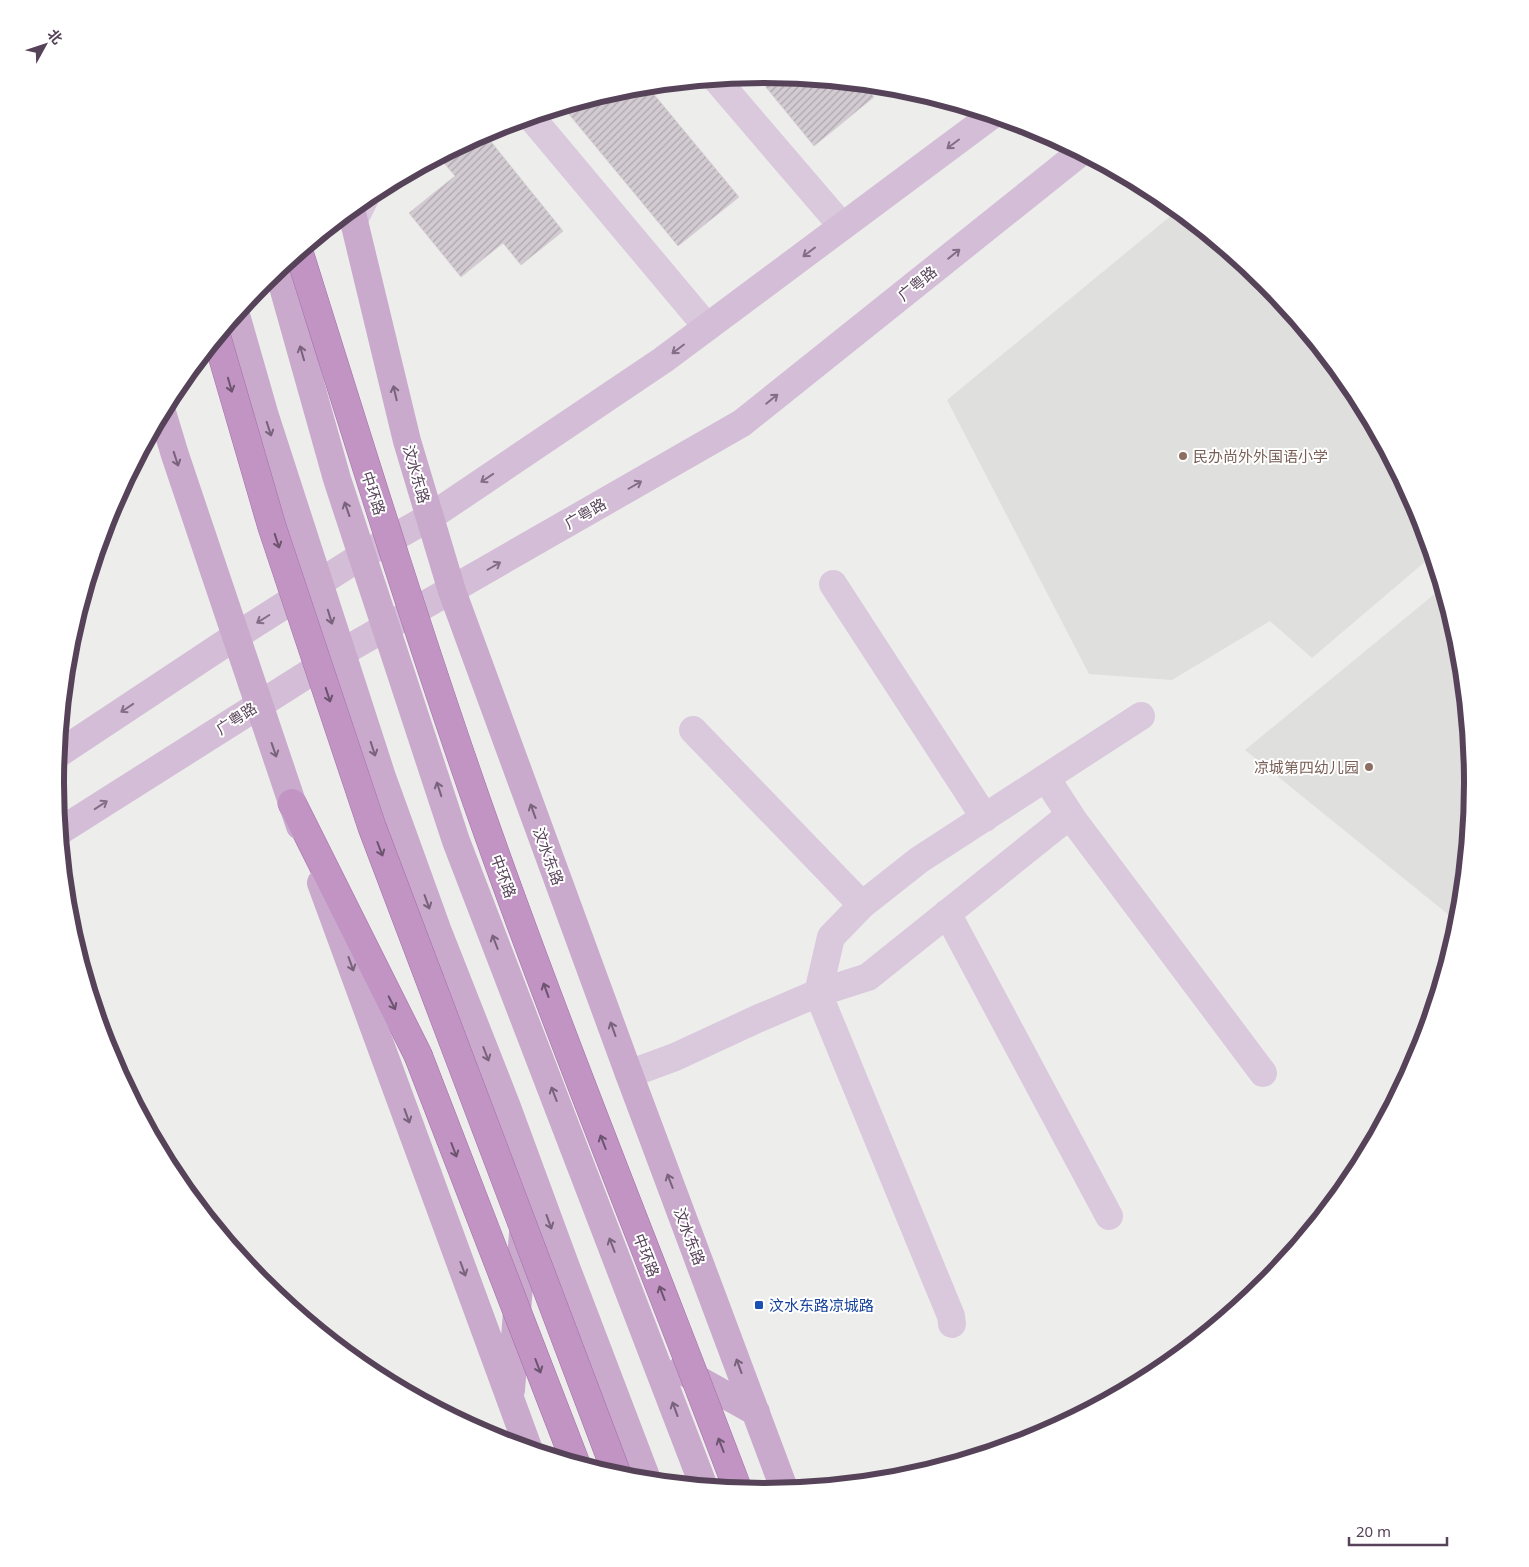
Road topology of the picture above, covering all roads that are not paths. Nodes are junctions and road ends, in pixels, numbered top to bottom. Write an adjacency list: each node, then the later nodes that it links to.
1 (720, 84): 6 (street)
2 (987, 119): 6 (main road, one-way to 6)
3 (535, 121): 10 (street)
4 (1076, 156): 17 (main road, 广粤路, one-way to 4)
5 (358, 213): 13 (main road, 汶水东路, one-way to 5)
6 (842, 226): 10 (main road, one-way to 10)
7 (301, 258): 46 (highway, 中环路, one-way to 7, bridge)
8 (280, 277): 14 (main road, one-way to 8)
9 (238, 321): 15 (main road, one-way to 15)
10 (707, 327): 13 (main road, one-way to 13)
11 (219, 345): 43 (highway, one-way to 43, bridge)
12 (165, 422): 19 (main road, one-way to 19)
13 (430, 517): 14 (main road); 17 (main road, 汶水东路)
14 (363, 555): 15 (main road); 18 (main road)
15 (319, 583): 19 (main road, one-way to 19); 20 (main road, one-way to 20)
16 (833, 584): 28 (street)
17 (452, 591): 18 (main road, 广粤路); 33 (main road, 汶水东路, one-way to 17)
18 (387, 627): 20 (main road, 广粤路); 38 (main road, one-way to 18)
19 (236, 636): 21 (main road); 24 (main road, one-way to 24)
20 (341, 653): 21 (main road, 广粤路); 35 (main road, one-way to 35)
21 (258, 704): 26 (main road, one-way to 26); 29 (main road, 广粤路, one-way to 21)
22 (1141, 716): 25 (street)
23 (693, 730): 30 (street)
24 (65, 750)
25 (1046, 778): 27 (street); 28 (street)
26 (292, 803): 39 (main road, one-way to 39); 42 (highway, one-way to 42, bridge)
27 (1070, 815): 31 (street); 34 (street)
28 (985, 818): 30 (street)
29 (65, 829)
30 (862, 905): 32 (street)
31 (947, 913): 32 (street); 36 (street)
32 (818, 993): 33 (street); 37 (street)
33 (629, 1074): 40 (main road, 汶水东路, one-way to 33)
34 (1263, 1074)
35 (528, 1164): 39 (main road); 44 (main road, one-way to 44)
36 (1109, 1216)
37 (952, 1324)
38 (655, 1356): 40 (main road); 45 (main road, one-way to 38)
39 (510, 1399): 41 (main road)
40 (756, 1412): 47 (main road, 汶水东路)
41 (526, 1442)
42 (573, 1457)
43 (614, 1468)
44 (645, 1474)
45 (702, 1481)
46 (735, 1483)
47 (782, 1484)

